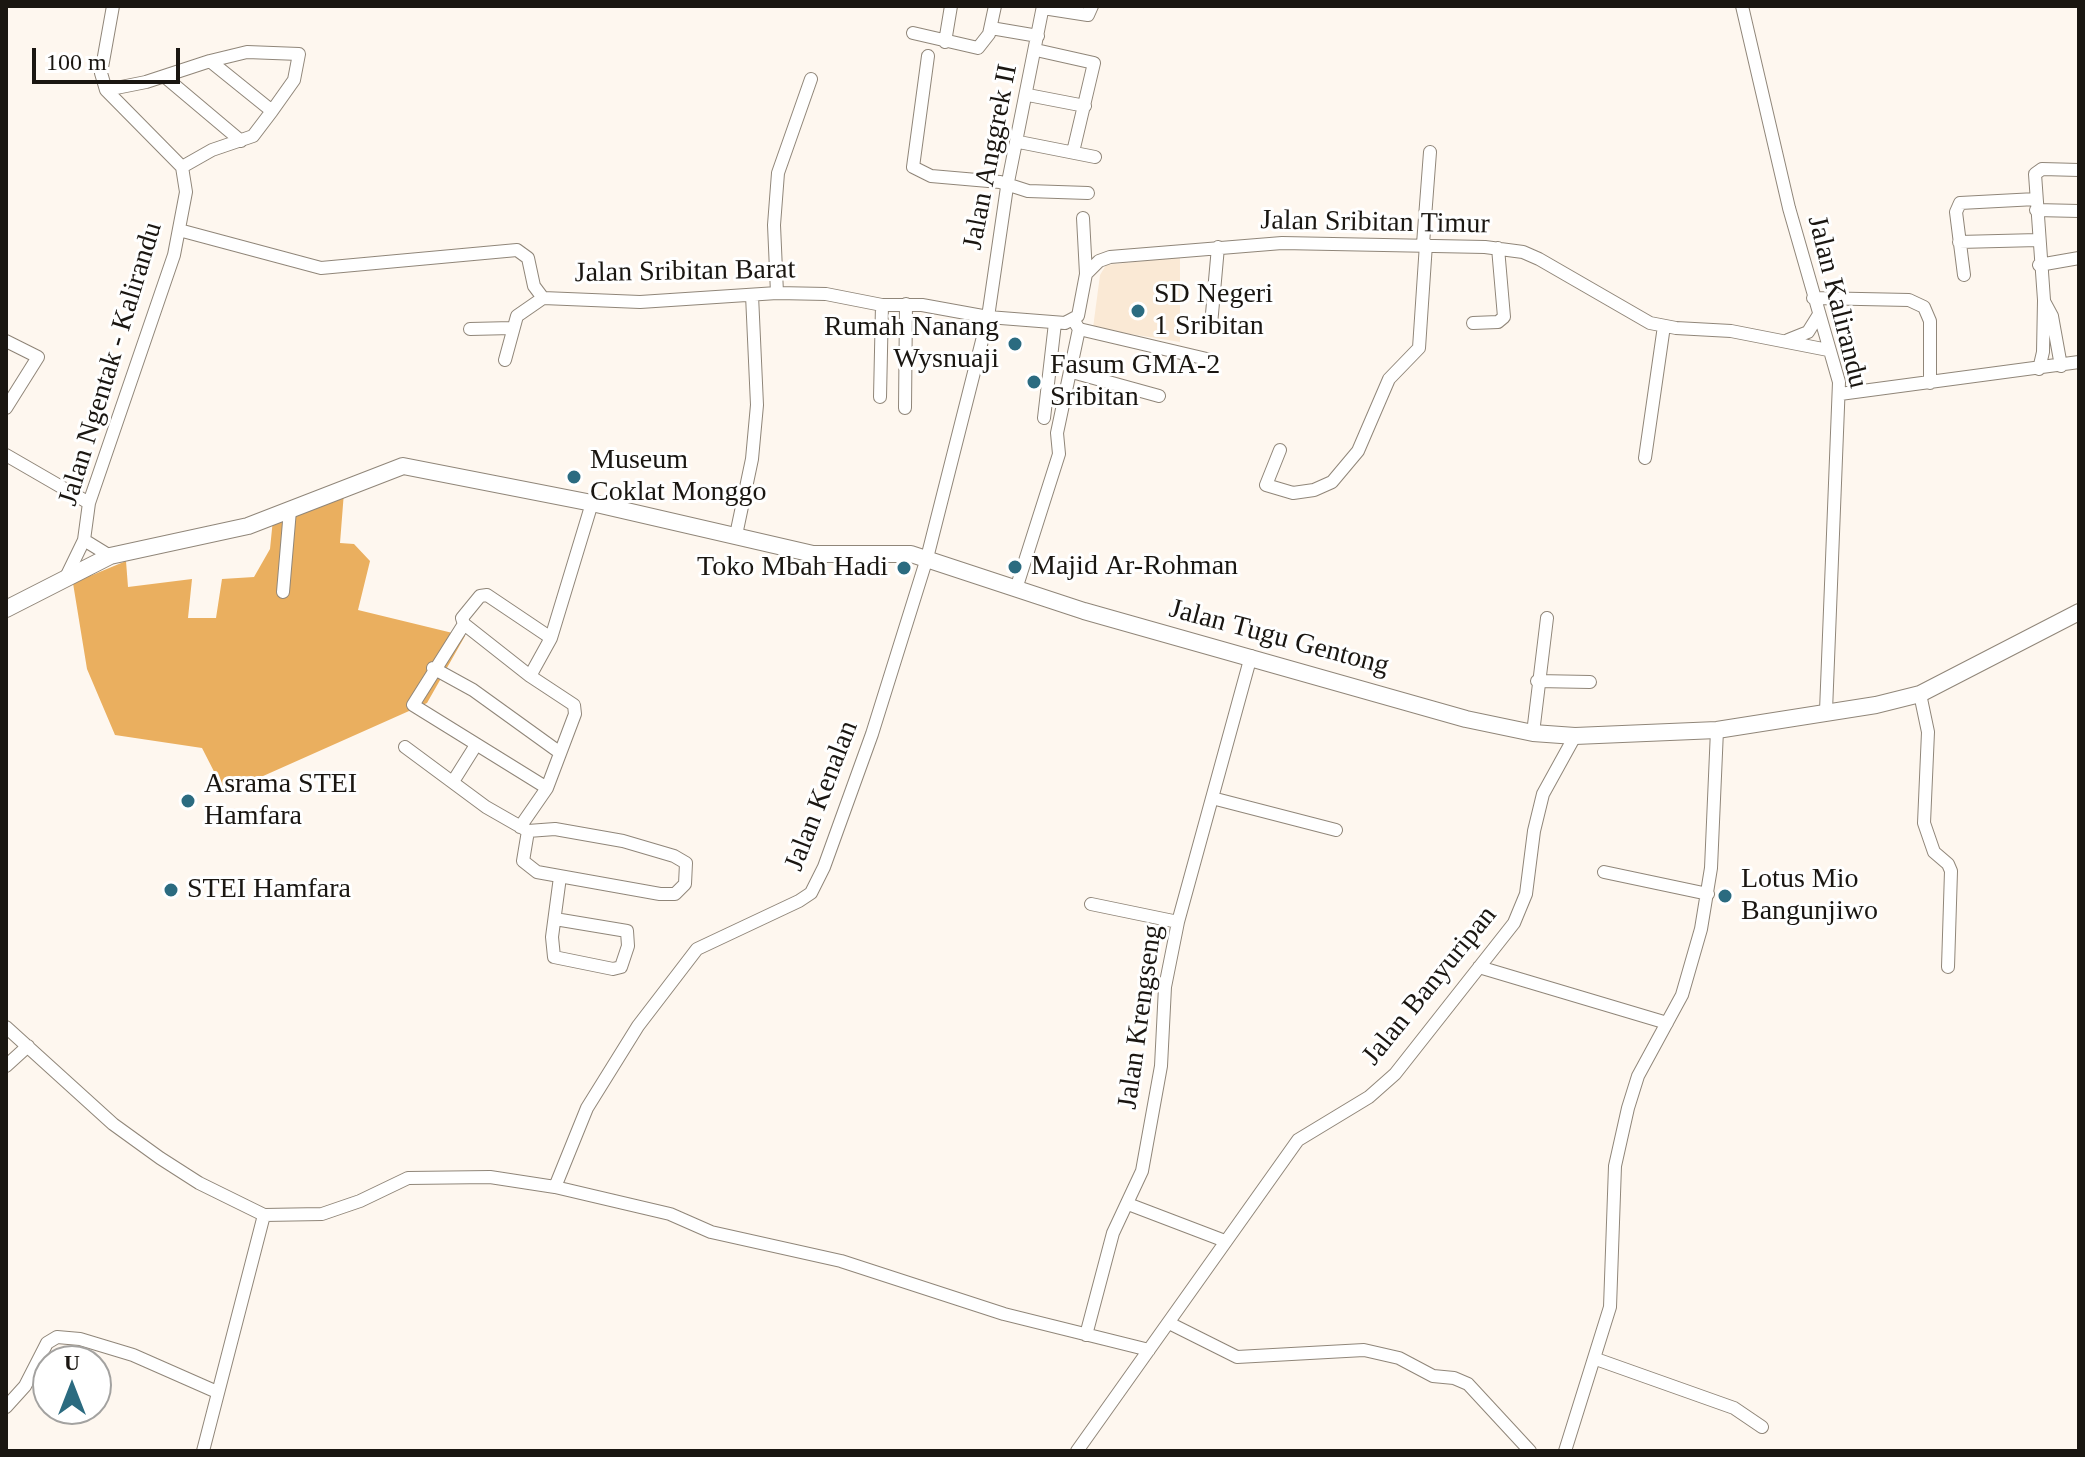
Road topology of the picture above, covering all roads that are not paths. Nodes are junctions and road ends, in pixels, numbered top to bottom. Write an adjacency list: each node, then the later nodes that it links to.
1 (113, 6): 16 (street)
2 (951, 6): 10 (street)
3 (995, 6): 7 (street)
4 (1092, 6): 6 (street)
5 (1742, 6): 45 (street, Jalan Kalirandu)
6 (1043, 7): 9 (street, Jalan Anggrek II)
7 (991, 28): 9 (street); 10 (street)
8 (913, 33): 10 (street)
9 (1038, 36): 11 (street, Jalan Anggrek II)
10 (945, 42)
11 (1036, 50): 17 (street, Jalan Anggrek II); 18 (street)
12 (928, 56): 27 (street)
13 (210, 61): 14 (street); 19 (street); 19 (street)
14 (165, 77): 16 (street); 20 (street)
15 (811, 79): 42 (street)
16 (106, 90): 25 (street)
17 (1028, 95): 18 (street); 21 (street, Jalan Anggrek II)
18 (1085, 106): 22 (street)
19 (272, 111): 20 (street)
20 (241, 141): 25 (street)
21 (1019, 142): 22 (street); 27 (street, Jalan Anggrek II)
22 (1073, 152): 24 (street)
23 (1430, 152): 35 (street)
24 (1095, 157)
25 (182, 167): 32 (street, Jalan Ngentak - Kalirandu)
26 (2079, 170): 29 (street)
27 (1007, 187): 28 (street); 50 (street, Jalan Anggrek II)
28 (1088, 193)
29 (2036, 205): 30 (street); 33 (street); 34 (street)
30 (2079, 211)
31 (1083, 218): 40 (street)
32 (179, 230): 44 (street, Jalan Sribitan Barat); 79 (street, Jalan Ngentak - Kalirandu)
33 (2038, 240): 34 (street); 39 (street)
34 (1959, 242): 41 (street)
35 (1424, 244): 36 (street, Jalan Sribitan Timur); 37 (street, Jalan Sribitan Timur); 76 (street)
36 (1218, 247): 40 (street, Jalan Sribitan Timur); 54 (street)
37 (1498, 248): 52 (street); 55 (street, Jalan Sribitan Timur)
38 (2079, 258): 39 (street)
39 (2039, 265): 46 (street)
40 (1086, 274): 53 (street)
41 (1964, 275)
42 (777, 293): 43 (street, Jalan Sribitan Barat); 48 (street, Jalan Sribitan Barat)
43 (752, 295): 44 (street, Jalan Sribitan Barat); 82 (street)
44 (543, 298): 56 (street)
45 (1813, 298): 49 (street, Jalan Kalirandu); 67 (street)
46 (2044, 300): 64 (street); 65 (street)
47 (906, 304): 48 (street, Jalan Sribitan Barat); 50 (street, Jalan Sribitan Barat); 74 (street)
48 (882, 305): 72 (street)
49 (1818, 316): 59 (street); 60 (street, Jalan Kalirandu)
50 (988, 317): 51 (street); 85 (street, Jalan Anggrek II)
51 (1055, 323): 53 (street); 68 (street)
52 (1473, 323)
53 (1077, 325): 62 (street); 66 (street)
54 (1211, 325)
55 (1664, 326): 59 (street, Jalan Sribitan Timur); 78 (street)
56 (512, 328): 57 (street); 61 (street)
57 (470, 329)
58 (6, 341): 73 (street)
59 (1785, 341): 60 (street, Jalan Sribitan Timur)
60 (1828, 350): 69 (street, Jalan Kalirandu)
61 (505, 360)
62 (1211, 360)
63 (2079, 362): 64 (street)
64 (2061, 366): 65 (street)
65 (2039, 369): 67 (street)
66 (1072, 372): 70 (street); 71 (street)
67 (1930, 383): 69 (street)
68 (1047, 392): 70 (street); 75 (street)
69 (1840, 394): 100 (street, Jalan Kalirandu)
70 (1067, 396): 87 (street)
71 (1159, 396)
72 (880, 397)
73 (6, 408)
74 (905, 408)
75 (1044, 418)
76 (1280, 450)
77 (6, 455): 79 (street)
78 (1645, 458)
79 (89, 503): 83 (street, Jalan Ngentak - Kalirandu)
80 (592, 503): 81 (main road, Jalan Tugu Gentong); 82 (main road, Jalan Tugu Gentong); 93 (street)
81 (290, 510): 84 (main road, Jalan Tugu Gentong); 88 (street)
82 (736, 535): 85 (main road, Jalan Tugu Gentong)
83 (84, 540): 84 (street); 86 (street, Jalan Ngentak - Kalirandu)
84 (110, 556): 86 (main road, Jalan Tugu Gentong)
85 (927, 558): 87 (main road, Jalan Tugu Gentong); 124 (street, Jalan Kenalan)
86 (67, 575): 89 (main road, Jalan Tugu Gentong)
87 (1016, 589): 94 (main road, Jalan Tugu Gentong)
88 (283, 592)
89 (6, 609)
90 (2079, 612): 99 (main road, Jalan Tugu Gentong)
91 (1547, 618): 97 (street)
92 (464, 624): 93 (street); 95 (street); 96 (street)
93 (551, 638): 96 (street)
94 (1251, 656): 102 (main road, Jalan Tugu Gentong); 109 (street, Jalan Krengseng)
95 (433, 668): 104 (street); 106 (street)
96 (530, 676): 106 (street)
97 (1537, 681): 98 (street); 102 (street)
98 (1590, 682)
99 (1920, 694): 100 (main road, Jalan Tugu Gentong); 119 (street)
100 (1826, 711): 101 (main road, Jalan Tugu Gentong)
101 (1717, 730): 103 (main road, Jalan Tugu Gentong); 114 (street)
102 (1533, 733): 103 (main road, Jalan Tugu Gentong)
103 (1575, 736): 118 (street, Jalan Banyuripan)
104 (476, 745): 107 (street); 108 (street)
105 (405, 747): 107 (street)
106 (559, 752): 108 (street)
107 (454, 780): 110 (street)
108 (547, 788): 110 (street)
109 (1212, 798): 111 (street); 117 (street, Jalan Krengseng)
110 (524, 829): 113 (street); 113 (street)
111 (1336, 830)
112 (1604, 872): 114 (street)
113 (560, 877): 116 (street)
114 (1708, 894): 120 (street)
115 (1091, 904): 117 (street)
116 (555, 919): 116 (street)
117 (1178, 922): 125 (street, Jalan Krengseng)
118 (1479, 967): 120 (street); 127 (street, Jalan Banyuripan)
119 (1948, 967)
120 (1667, 1023): 131 (street)
121 (6, 1027): 122 (street)
122 (28, 1046): 123 (street); 126 (street)
123 (6, 1066)
124 (555, 1187): 126 (street); 129 (street)
125 (1128, 1204): 127 (street); 129 (street, Jalan Krengseng)
126 (264, 1215): 132 (street)
127 (1225, 1241): 128 (street, Jalan Banyuripan)
128 (1169, 1323): 130 (street, Jalan Banyuripan); 137 (street)
129 (1086, 1335): 130 (street)
130 (1149, 1350): 136 (street, Jalan Banyuripan)
131 (1596, 1359): 134 (street); 138 (street)
132 (217, 1392): 133 (street); 135 (street)
133 (6, 1407)
134 (1762, 1427)
135 (203, 1451)
136 (1077, 1451)
137 (1530, 1451)
138 (1565, 1451)

